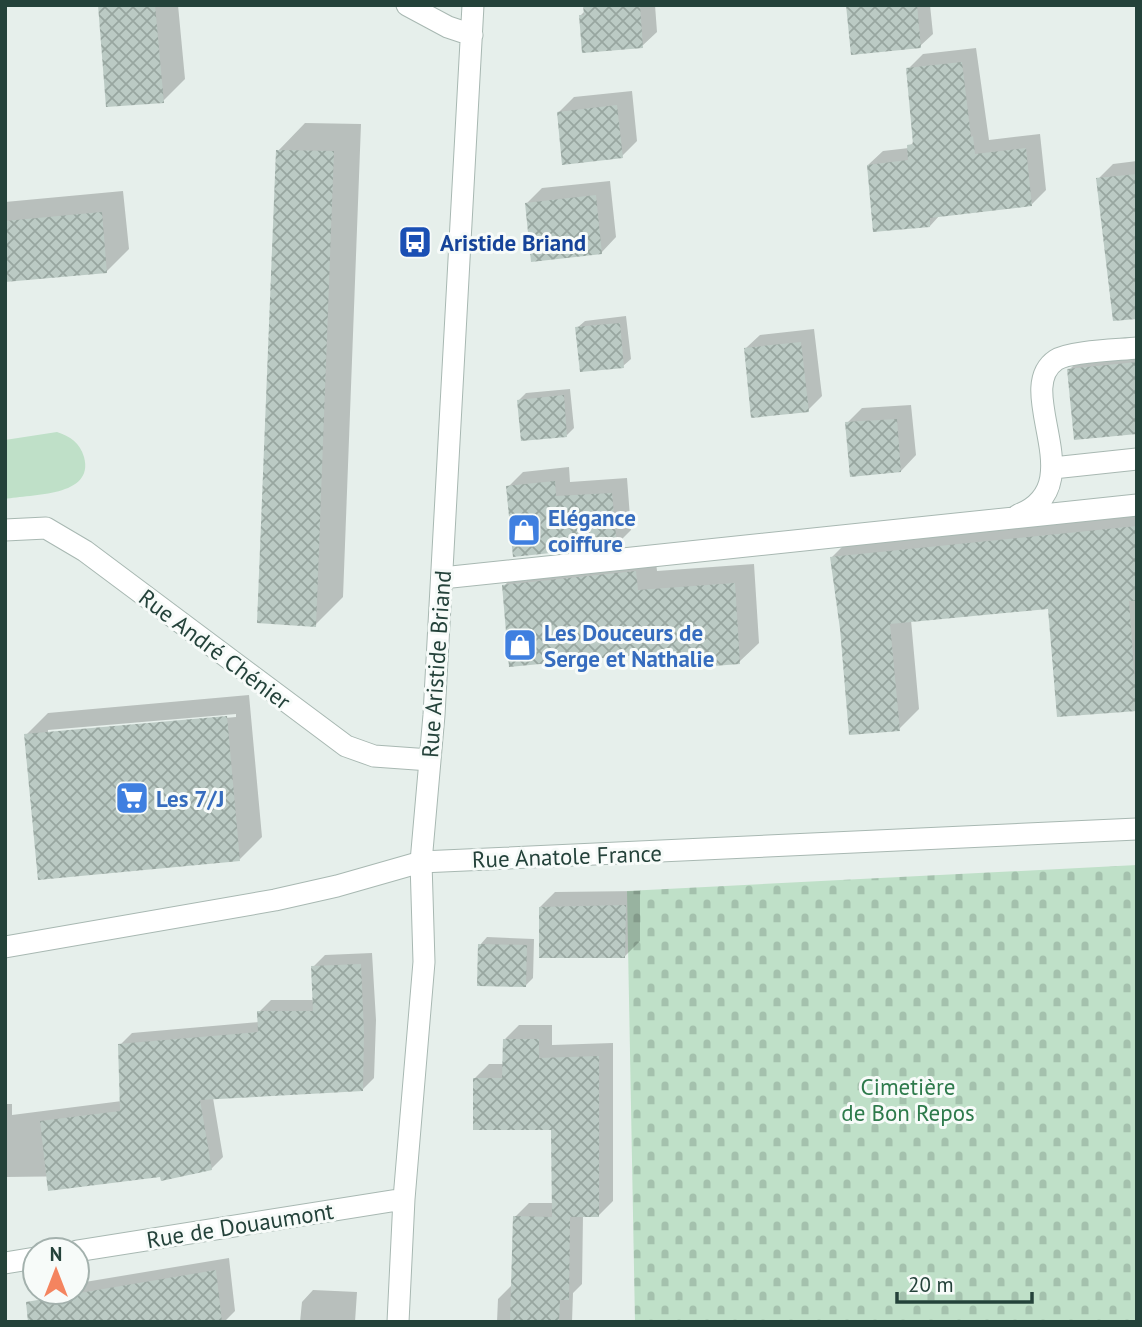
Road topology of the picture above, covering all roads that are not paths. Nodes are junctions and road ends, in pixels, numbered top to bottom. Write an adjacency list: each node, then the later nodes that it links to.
1 (407, 5): 3 (street)
2 (473, 5): 3 (street, Rue Aristide Briand)
3 (472, 35): 10 (street, Rue Aristide Briand)
4 (1137, 348): 6 (street)
5 (1137, 459): 6 (street)
6 (1053, 468): 8 (street)
7 (1137, 505): 8 (street)
8 (1010, 518): 10 (street)
9 (5, 530): 11 (street, Rue André Chénier)
10 (442, 578): 11 (street, Rue Aristide Briand)
11 (430, 760): 13 (street, Rue Aristide Briand)
12 (1137, 829): 13 (street, Rue Anatole France)
13 (421, 862): 14 (street, Rue Anatole France); 15 (street, Rue Aristide Briand)
14 (5, 947)
15 (404, 1199): 16 (street, Rue de Douaumont); 17 (street, Rue Aristide Briand)
16 (91, 1249)
17 (398, 1322)

